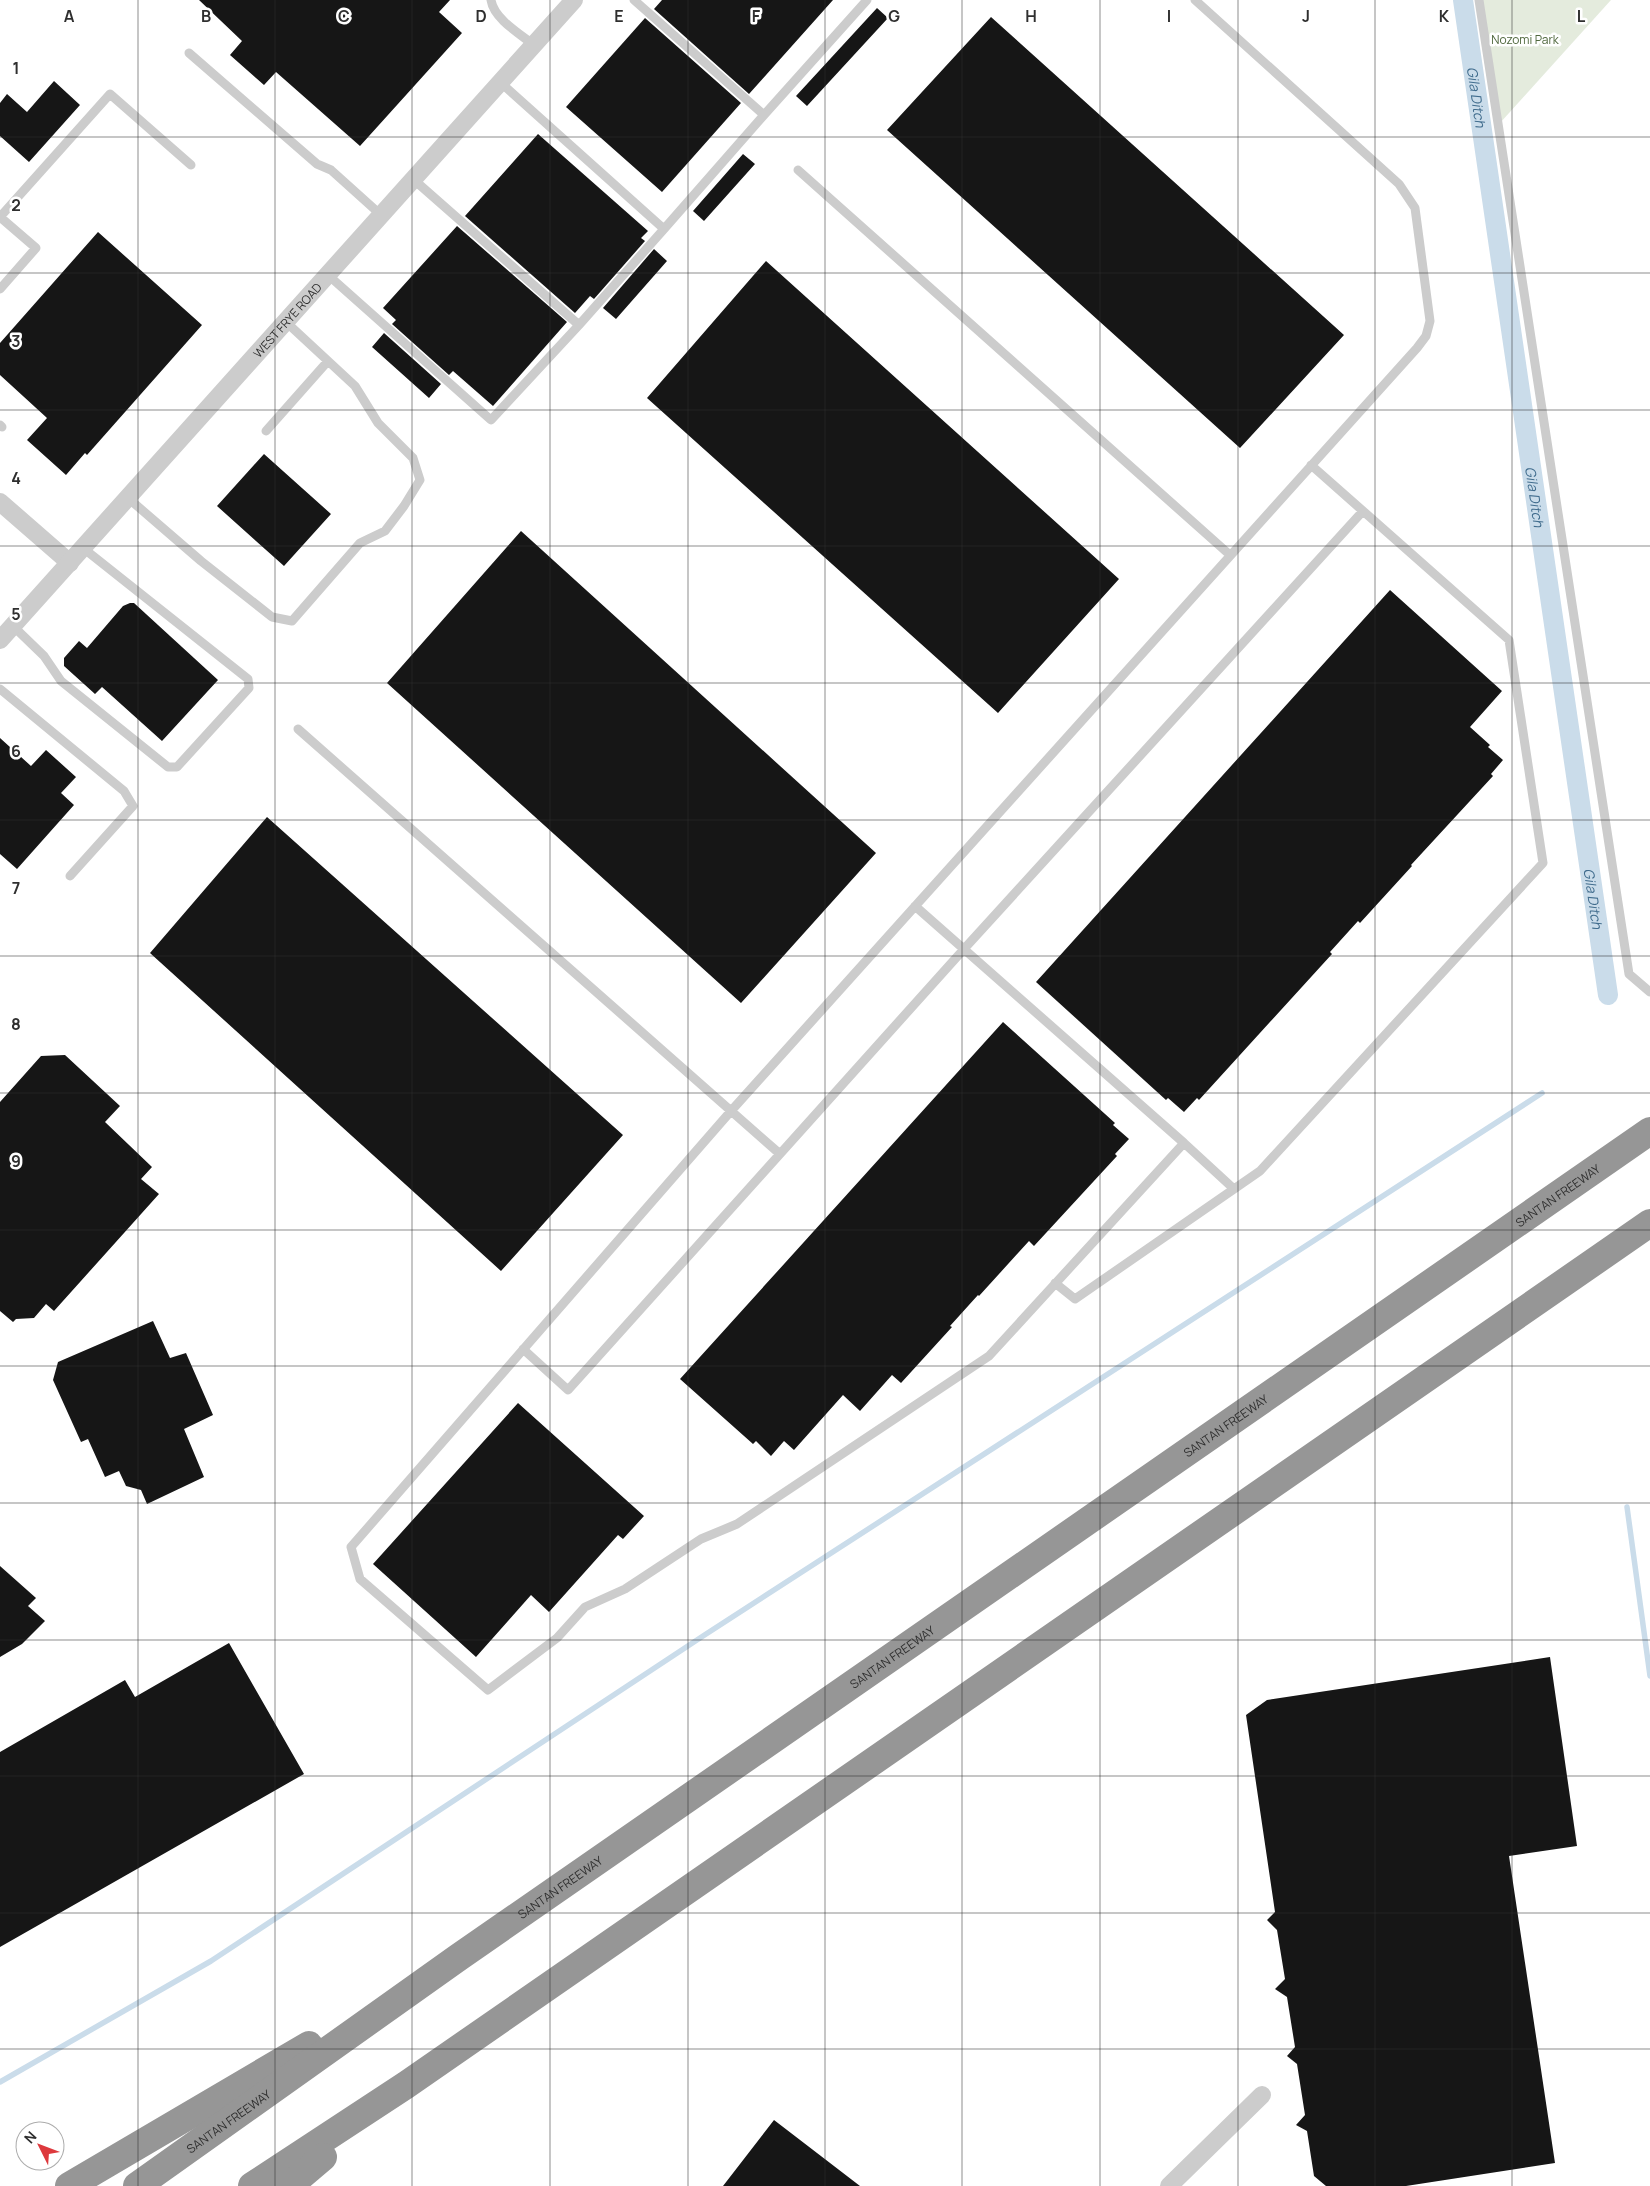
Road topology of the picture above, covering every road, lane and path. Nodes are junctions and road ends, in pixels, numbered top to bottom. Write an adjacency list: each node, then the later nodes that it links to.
1 (491, 0): 7 (lane)
2 (574, 0): 7 (street, WEST FRYE ROAD)
3 (634, 0): 10 (lane)
4 (867, 0): 10 (lane)
5 (1195, 0): 23 (lane)
6 (1479, 0): 37 (lane)
7 (534, 45): 9 (street, WEST FRYE ROAD)
8 (189, 53): 14 (lane)
9 (500, 82): 13 (street, WEST FRYE ROAD); 16 (lane)
10 (764, 115): 16 (lane)
11 (191, 166): 15 (lane)
12 (798, 170): 28 (lane)
13 (413, 179): 14 (street, WEST FRYE ROAD); 20 (lane)
14 (381, 215): 17 (street, WEST FRYE ROAD)
15 (0, 217): 18 (lane)
16 (664, 229): 20 (lane)
17 (328, 275): 19 (street, WEST FRYE ROAD); 20 (lane)
18 (0, 289)
19 (286, 322): 21 (lane); 24 (street, WEST FRYE ROAD)
20 (579, 325)
21 (328, 361): 22 (lane); 24 (lane)
22 (266, 431)
23 (1311, 465): 26 (lane); 28 (lane)
24 (128, 498): 27 (street, WEST FRYE ROAD)
25 (0, 502): 29 (street)
26 (1363, 511): 36 (lane); 42 (lane)
27 (83, 548): 29 (street, WEST FRYE ROAD); 30 (lane)
28 (1230, 555): 35 (lane)
29 (70, 563): 30 (street, WEST FRYE ROAD)
30 (13, 626): 31 (street, WEST FRYE ROAD)
31 (0, 640)
32 (0, 689): 34 (lane)
33 (298, 729): 38 (lane)
34 (70, 876)
35 (915, 906): 36 (lane); 38 (lane)
36 (964, 949): 40 (lane); 41 (lane)
37 (1650, 992)
38 (732, 1110): 41 (lane); 45 (lane)
39 (1650, 1131): 46 (highway, SANTAN FREEWAY)
40 (1184, 1143): 42 (lane); 44 (lane)
41 (780, 1154): 45 (lane)
42 (1234, 1189): 44 (lane)
43 (1650, 1223): 47 (highway)
44 (1055, 1284): 45 (lane)
45 (523, 1349)
46 (459, 1957): 49 (highway); 50 (highway, SANTAN FREEWAY)
47 (406, 2085): 51 (highway); 52 (highway)
48 (1262, 2095): 53 (street)
49 (69, 2186)
50 (137, 2186)
51 (252, 2186)
52 (289, 2186)
53 (1169, 2186)

